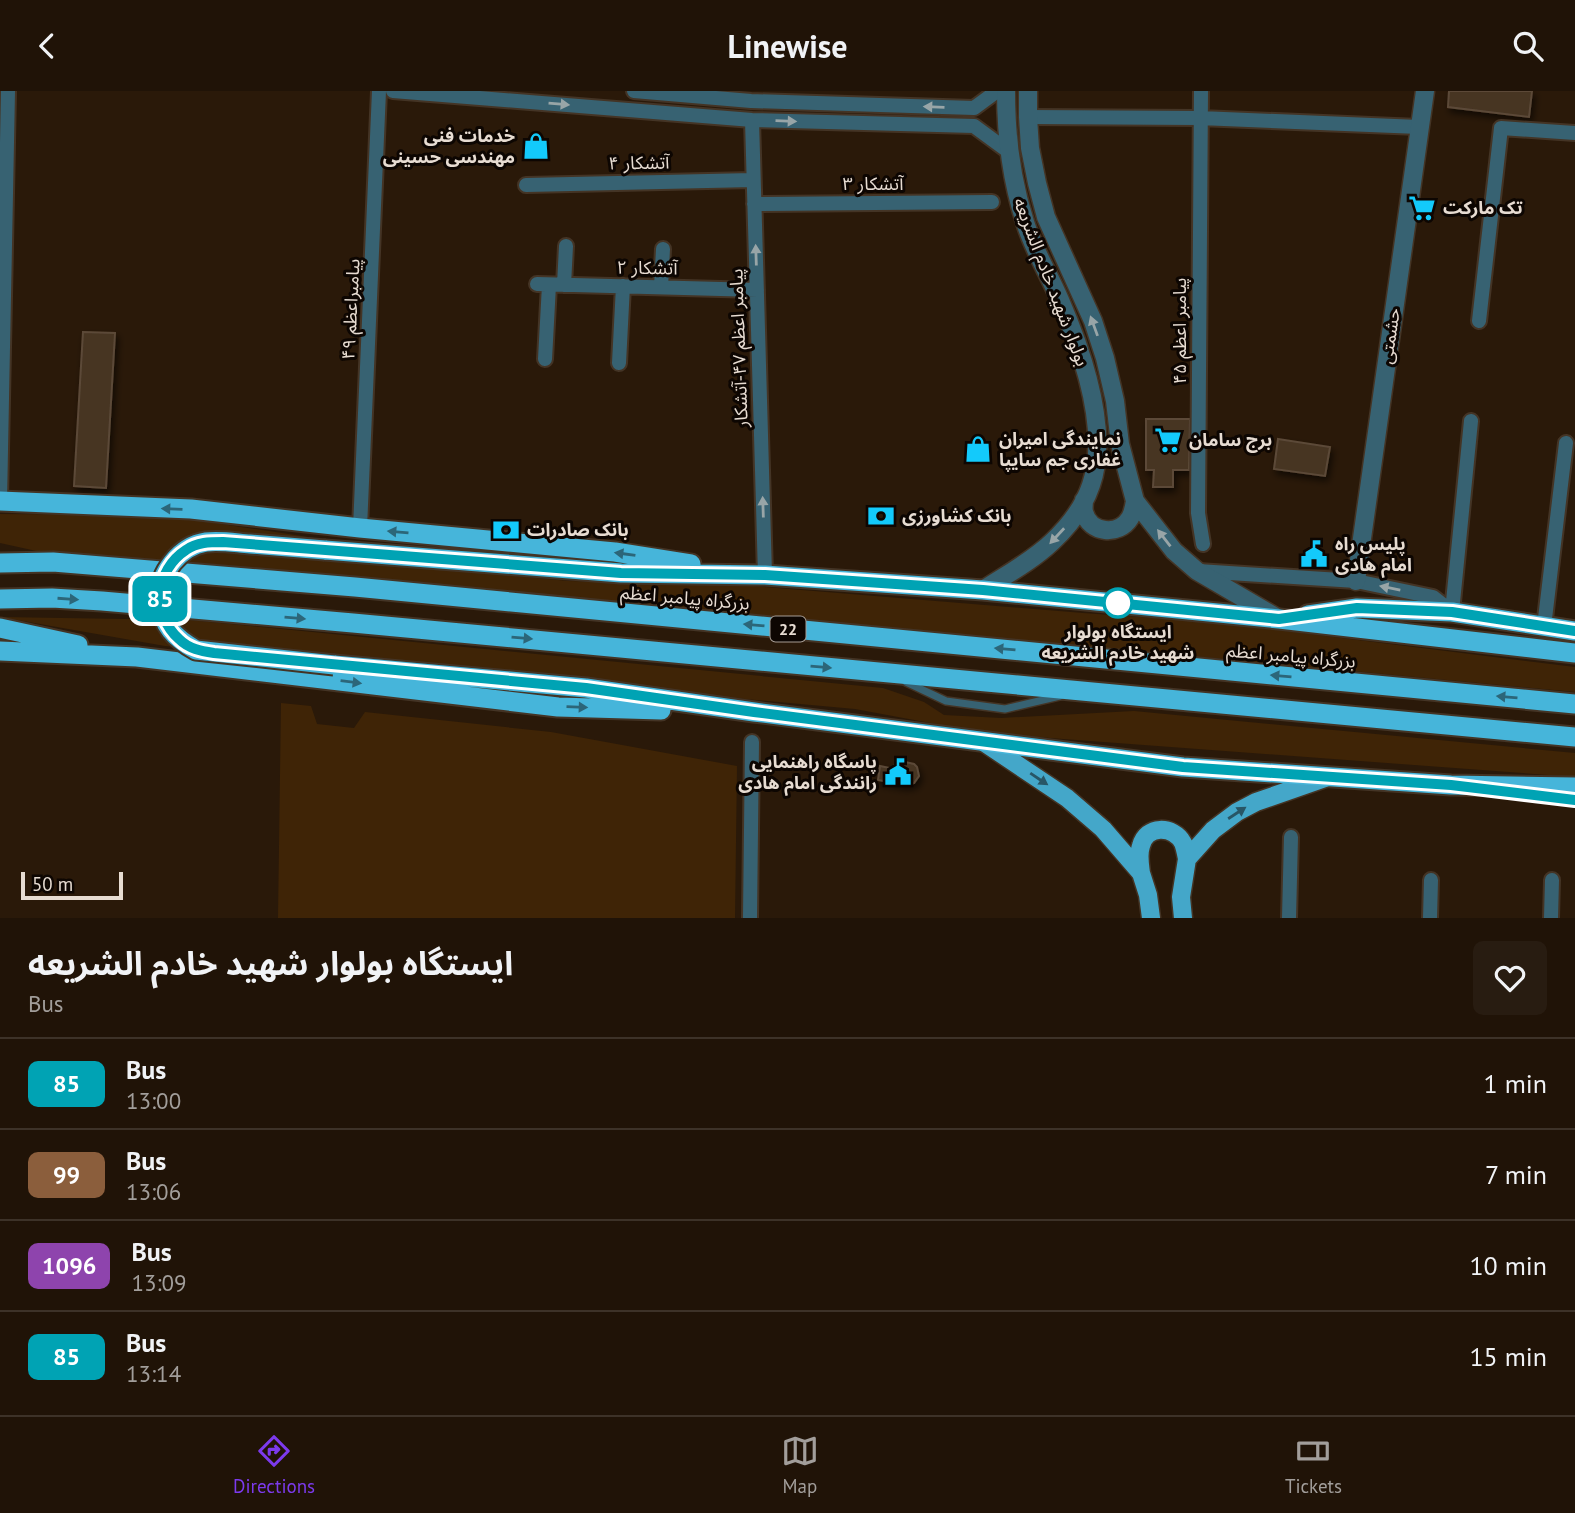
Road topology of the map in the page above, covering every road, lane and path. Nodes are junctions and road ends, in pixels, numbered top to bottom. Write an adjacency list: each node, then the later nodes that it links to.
1 (8, 91): 35 (street)
2 (379, 91): 37 (street, پیامبراعظم ۴۹)
3 (393, 91): 14 (street, one-way to 14)
4 (634, 91): 10 (street)
5 (997, 91): 11 (street)
6 (1006, 91): 18 (street, بولوار شهید خادم الشریعه)
7 (1028, 91): 12 (street, بولوار شهید خادم الشریعه)
8 (1201, 91): 13 (street, پیامبر اعظم ۴۵)
9 (1425, 91): 16 (street, حشمتی)
10 (751, 96): 11 (street, one-way to 10)
11 (974, 108): 15 (street)
12 (1028, 117): 13 (street); 36 (street, بولوار شهید خادم الشریعه, one-way to 12)
13 (1200, 118): 16 (street); 38 (street, پیامبر اعظم ۴۵)
14 (752, 120): 15 (street, one-way to 15); 19 (street, پیامبر اعظم ۴۷-آتشکار)
15 (974, 126): 18 (street)
16 (1419, 127): 44 (street, حشمتی)
17 (1575, 132): 29 (street)
18 (1009, 151): 34 (street, بولوار شهید خادم الشریعه)
19 (753, 180): 20 (street, آتشکار ۴); 22 (street, پیامبر اعظم ۴۷-آتشکار)
20 (526, 185)
21 (992, 202): 22 (street, آتشکار ۳)
22 (754, 204): 28 (street, پیامبر اعظم ۴۷-آتشکار, one-way to 22)
23 (566, 246): 25 (street)
24 (663, 249): 27 (street)
25 (564, 285): 26 (street, آتشکار ۲); 30 (street, آتشکار ۲)
26 (622, 286): 27 (street, آتشکار ۲); 31 (street)
27 (661, 287): 28 (street, آتشکار ۲)
28 (757, 289): 43 (street, پیامبر اعظم ۴۷-آتشکار, one-way to 28)
29 (1479, 321)
30 (545, 359)
31 (619, 363)
32 (1471, 421): 47 (street)
33 (1566, 443): 49 (street)
34 (1084, 500): 36 (street); 45 (street, بولوار شهید خادم الشریعه, one-way to 45)
35 (0, 501): 37 (highway, one-way to 35)
36 (1135, 501): 42 (street, بولوار شهید خادم الشریعه, one-way to 36)
37 (360, 529): 43 (highway, one-way to 37)
38 (1203, 544)
39 (0, 550): 40 (highway)
40 (53, 562): 41 (highway, بزرگراه پیامبر اعظم / 22); 55 (highway, بزرگراه پیامبر اعظم / 22, one-way to 40)
41 (0, 563)
42 (1197, 571): 44 (street); 48 (street, بولوار شهید خادم الشریعه)
43 (765, 575): 45 (highway); 56 (highway, bridge)
44 (1356, 581): 47 (street, one-way to 44)
45 (983, 590): 48 (highway)
46 (0, 599): 57 (highway, 22, one-way to 57)
47 (1452, 612): 48 (highway); 49 (highway)
48 (1279, 619): 53 (highway)
49 (1544, 627): 51 (highway)
50 (0, 628): 54 (highway)
51 (1575, 631)
52 (0, 651): 54 (highway)
53 (1575, 653)
54 (137, 657): 56 (highway, one-way to 56)
55 (1575, 704)
56 (754, 712): 58 (highway)
57 (1575, 737)
58 (982, 741): 60 (highway); 66 (main road, one-way to 66)
59 (752, 742): 69 (street)
60 (1325, 778): 61 (highway); 65 (main road, one-way to 60)
61 (1451, 785): 62 (highway); 63 (highway)
62 (1575, 786)
63 (1575, 800)
64 (1292, 837): 72 (street)
65 (1187, 859): 66 (main road); 71 (main road)
66 (1141, 873): 70 (main road)
67 (1431, 880): 73 (street)
68 (1552, 880): 74 (street)
69 (750, 918)
70 (1151, 918)
71 (1183, 918)
72 (1289, 918)
73 (1430, 918)
74 (1551, 918)

